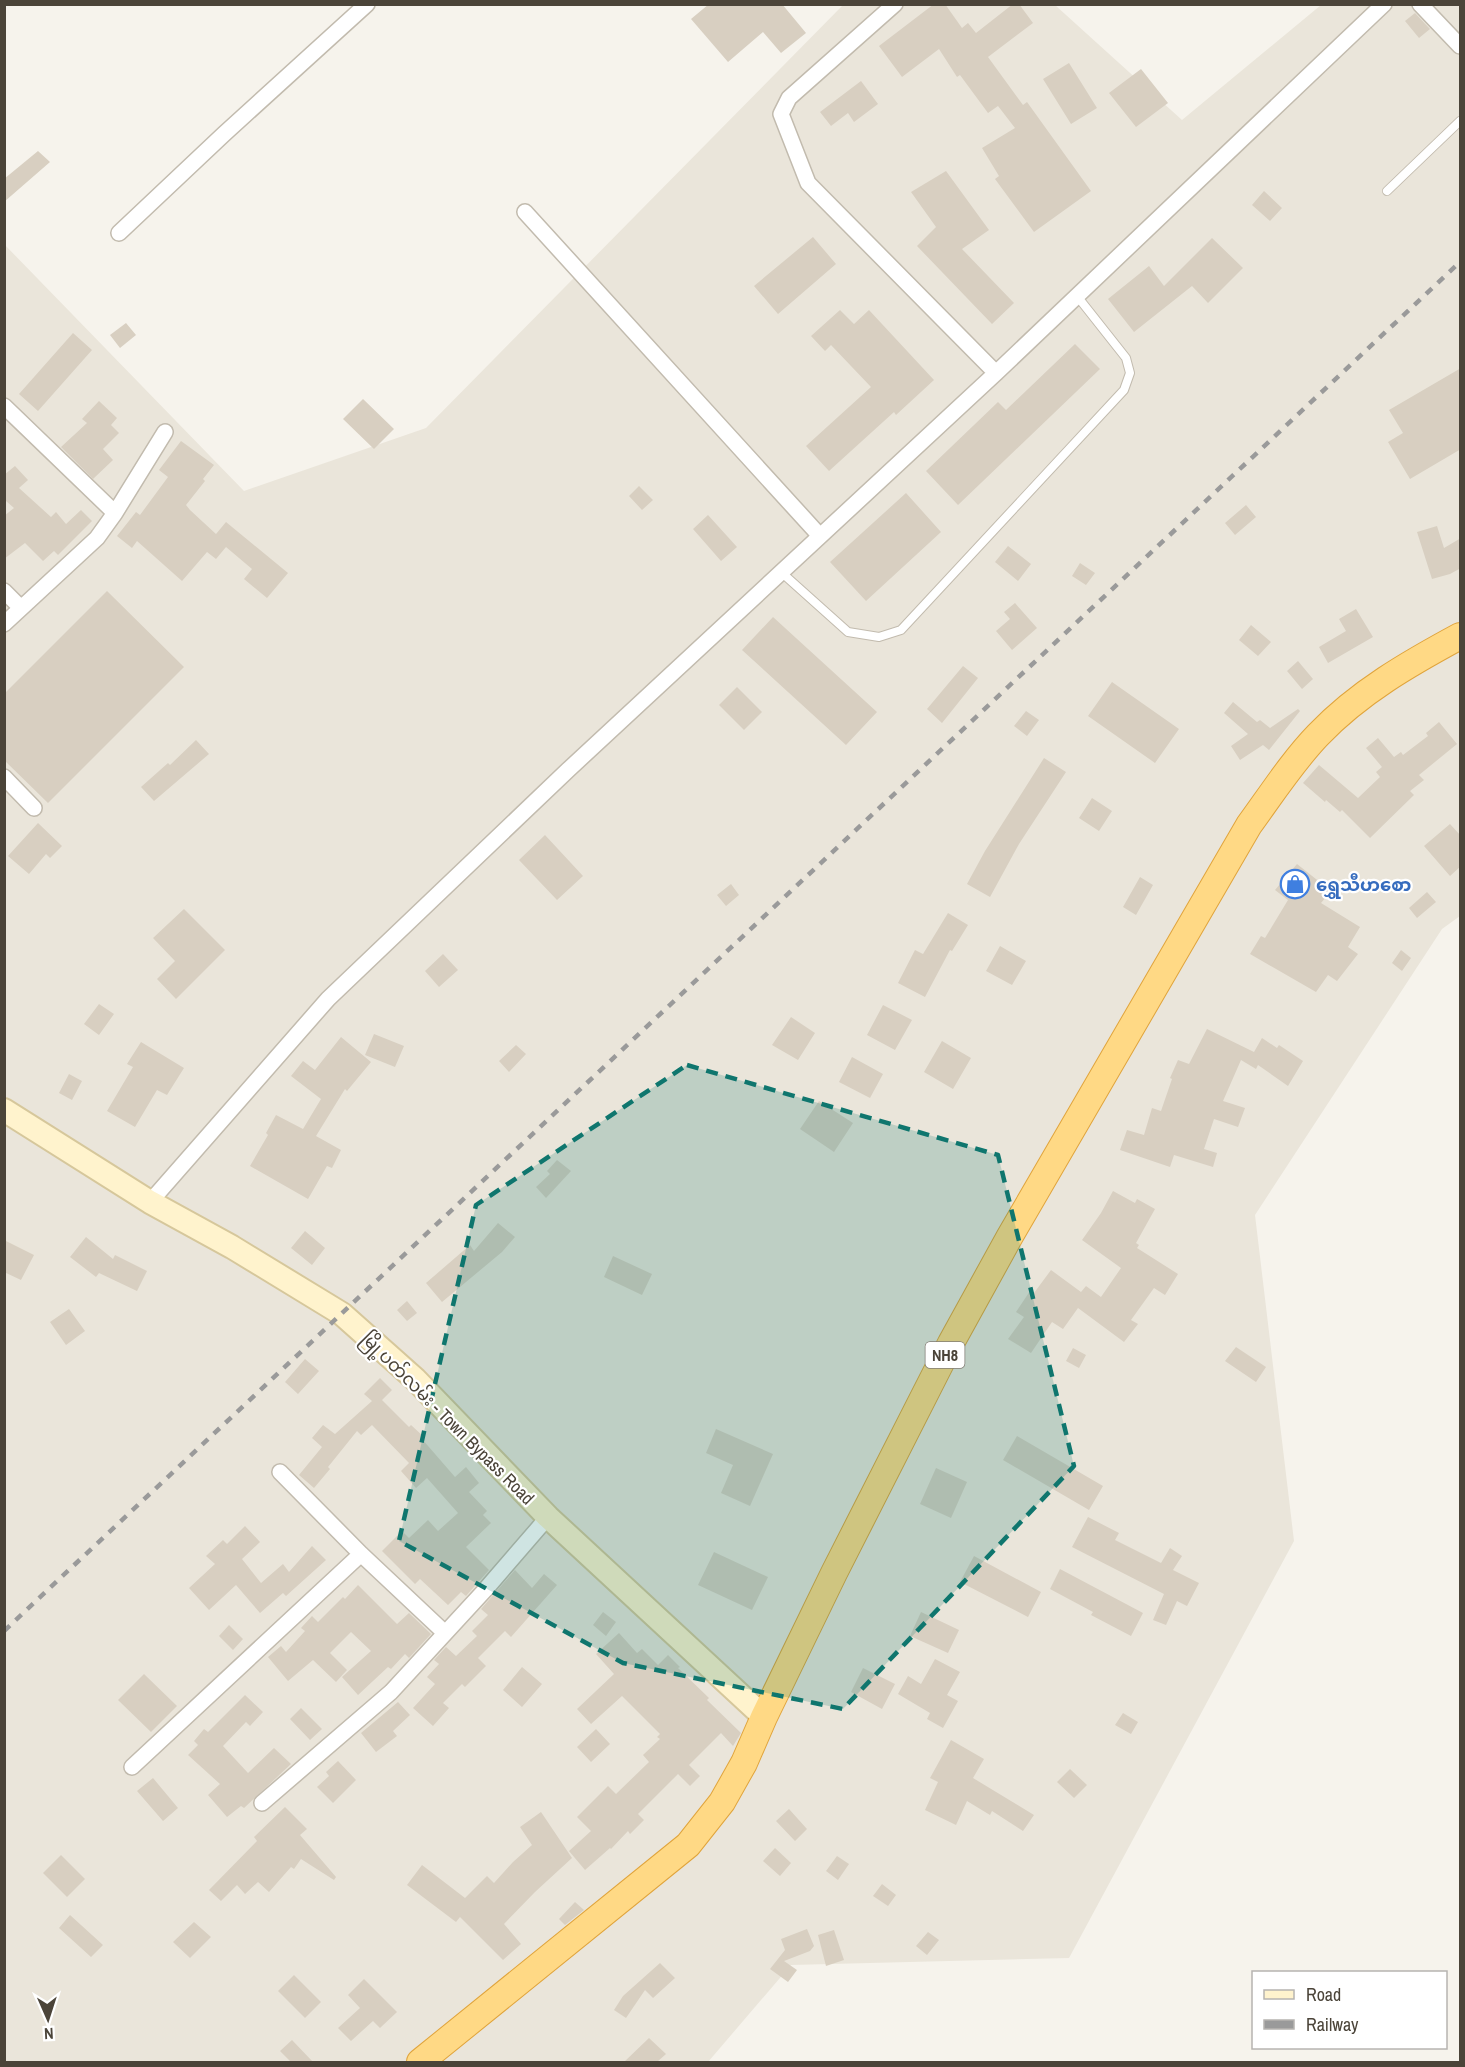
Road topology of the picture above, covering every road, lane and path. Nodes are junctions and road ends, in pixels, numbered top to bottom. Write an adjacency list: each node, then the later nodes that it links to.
1 (367, 4): 9 (street)
2 (895, 4): 11 (street)
3 (1384, 4): 10 (street)
4 (1420, 4): 5 (street)
5 (1461, 46)
6 (1461, 121): 7 (lane)
7 (1387, 191)
8 (525, 212): 15 (street)
9 (119, 233)
10 (1077, 296): 11 (street); 16 (lane)
11 (996, 373): 15 (street)
12 (4, 406): 14 (street)
13 (165, 432): 14 (street)
14 (115, 513): 18 (street)
15 (820, 536): 16 (street)
16 (781, 572): 24 (street)
17 (4, 591): 18 (street)
18 (21, 608): 19 (street)
19 (4, 624)
20 (1461, 636): 29 (highway, NH8)
21 (4, 777): 22 (street)
22 (34, 807)
23 (4, 1110): 24 (main road, မြို့ပတ်လမ်း - Town Bypass Road)
24 (150, 1202): 26 (main road, မြို့ပတ်လမ်း - Town Bypass Road)
25 (280, 1472): 27 (street)
26 (548, 1517): 28 (street); 29 (main road, မြို့ပတ်လမ်း - Town Bypass Road)
27 (362, 1554): 28 (street); 30 (street)
28 (445, 1633): 31 (street)
29 (764, 1717): 32 (highway, NH8)
30 (132, 1767)
31 (262, 1803)
32 (420, 2062)

